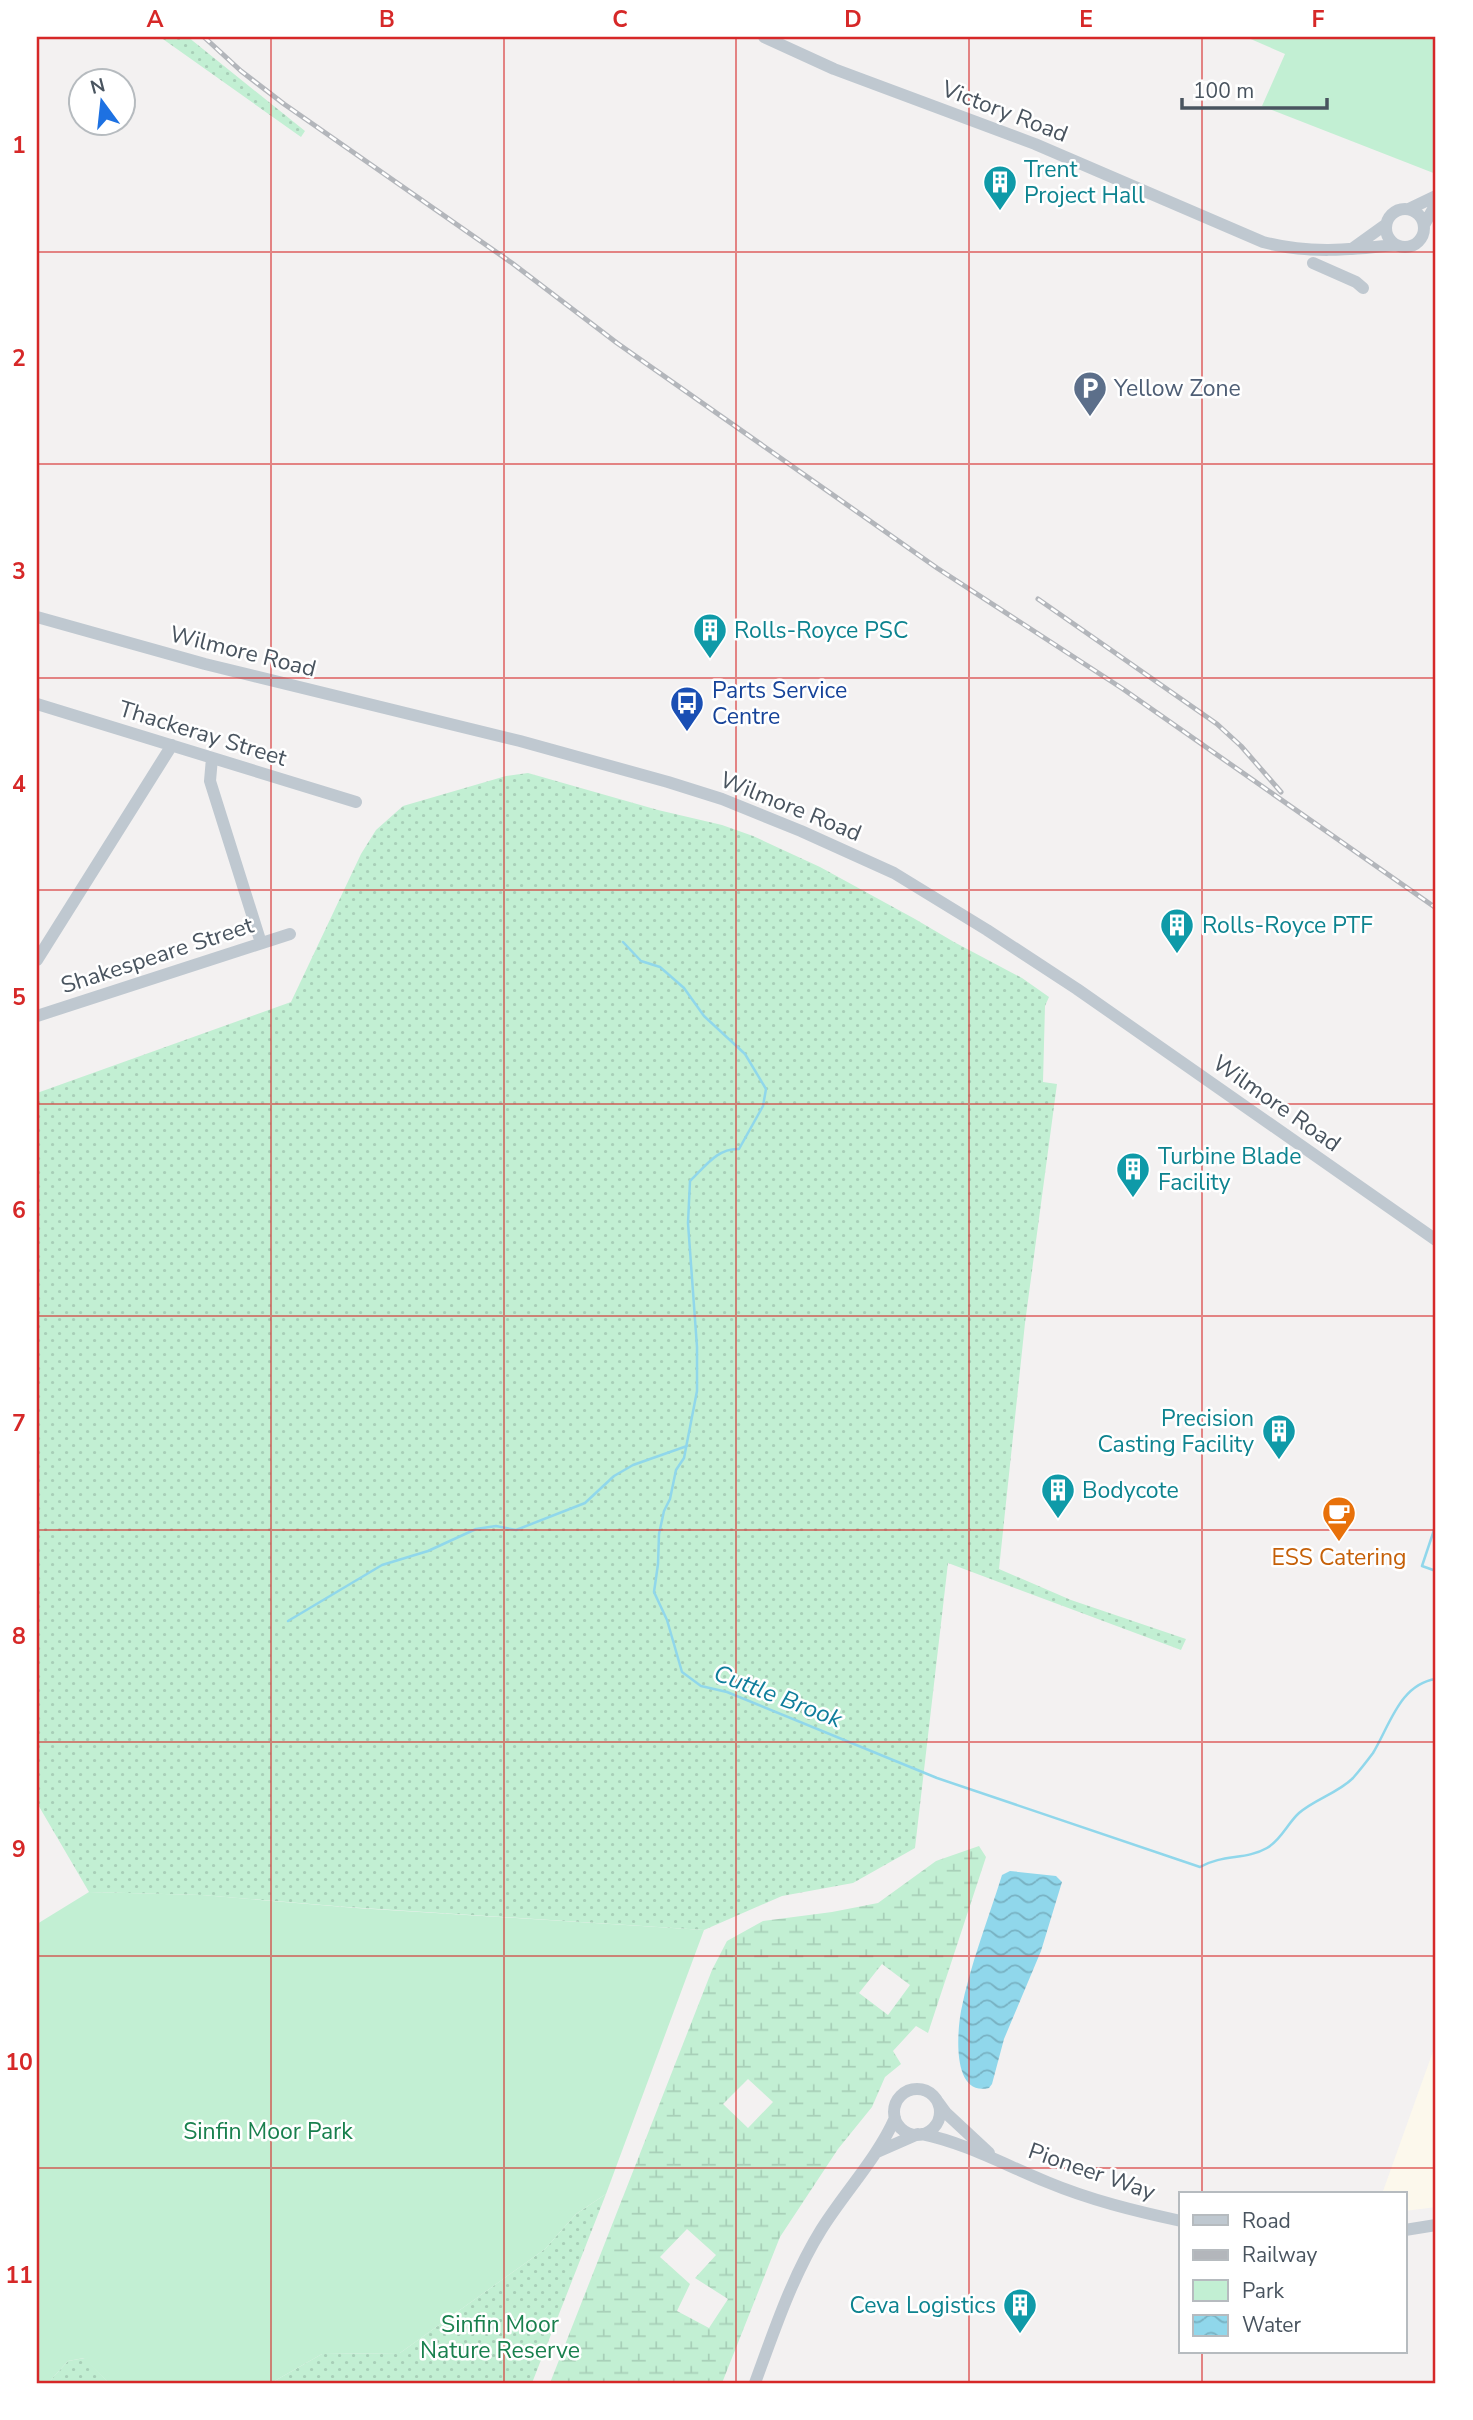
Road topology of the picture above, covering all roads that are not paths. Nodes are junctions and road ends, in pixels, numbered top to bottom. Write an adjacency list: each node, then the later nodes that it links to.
1 (764, 37): 8 (street, Victory Road)
2 (1436, 196): 4 (street)
3 (1436, 204): 6 (street)
4 (1409, 209): 5 (street); 6 (street)
5 (1385, 225): 7 (street); 8 (street, Victory Road)
6 (1424, 225): 7 (street)
7 (1395, 245): 8 (street, Victory Road)
8 (1352, 248)
9 (1313, 263): 10 (street)
10 (1363, 288)
11 (37, 617): 20 (street, Wilmore Road)
12 (37, 704): 13 (street, Thackeray Street)
13 (173, 745): 14 (street, Thackeray Street); 18 (street)
14 (212, 758): 15 (street, Thackeray Street); 17 (street)
15 (356, 802)
16 (290, 934): 17 (street, Shakespeare Street)
17 (261, 943): 19 (street, Shakespeare Street)
18 (37, 960)
19 (37, 1016)
20 (1436, 1240)
21 (937, 2101): 22 (street); 23 (street); 25 (street, Pioneer Way)
22 (895, 2118): 23 (street); 24 (street)
23 (920, 2134): 24 (street); 25 (street, Pioneer Way)
24 (877, 2152): 29 (street)
25 (992, 2156): 26 (street, Pioneer Way)
26 (1179, 2221)
27 (1436, 2225): 28 (street)
28 (1406, 2231)
29 (755, 2383)

